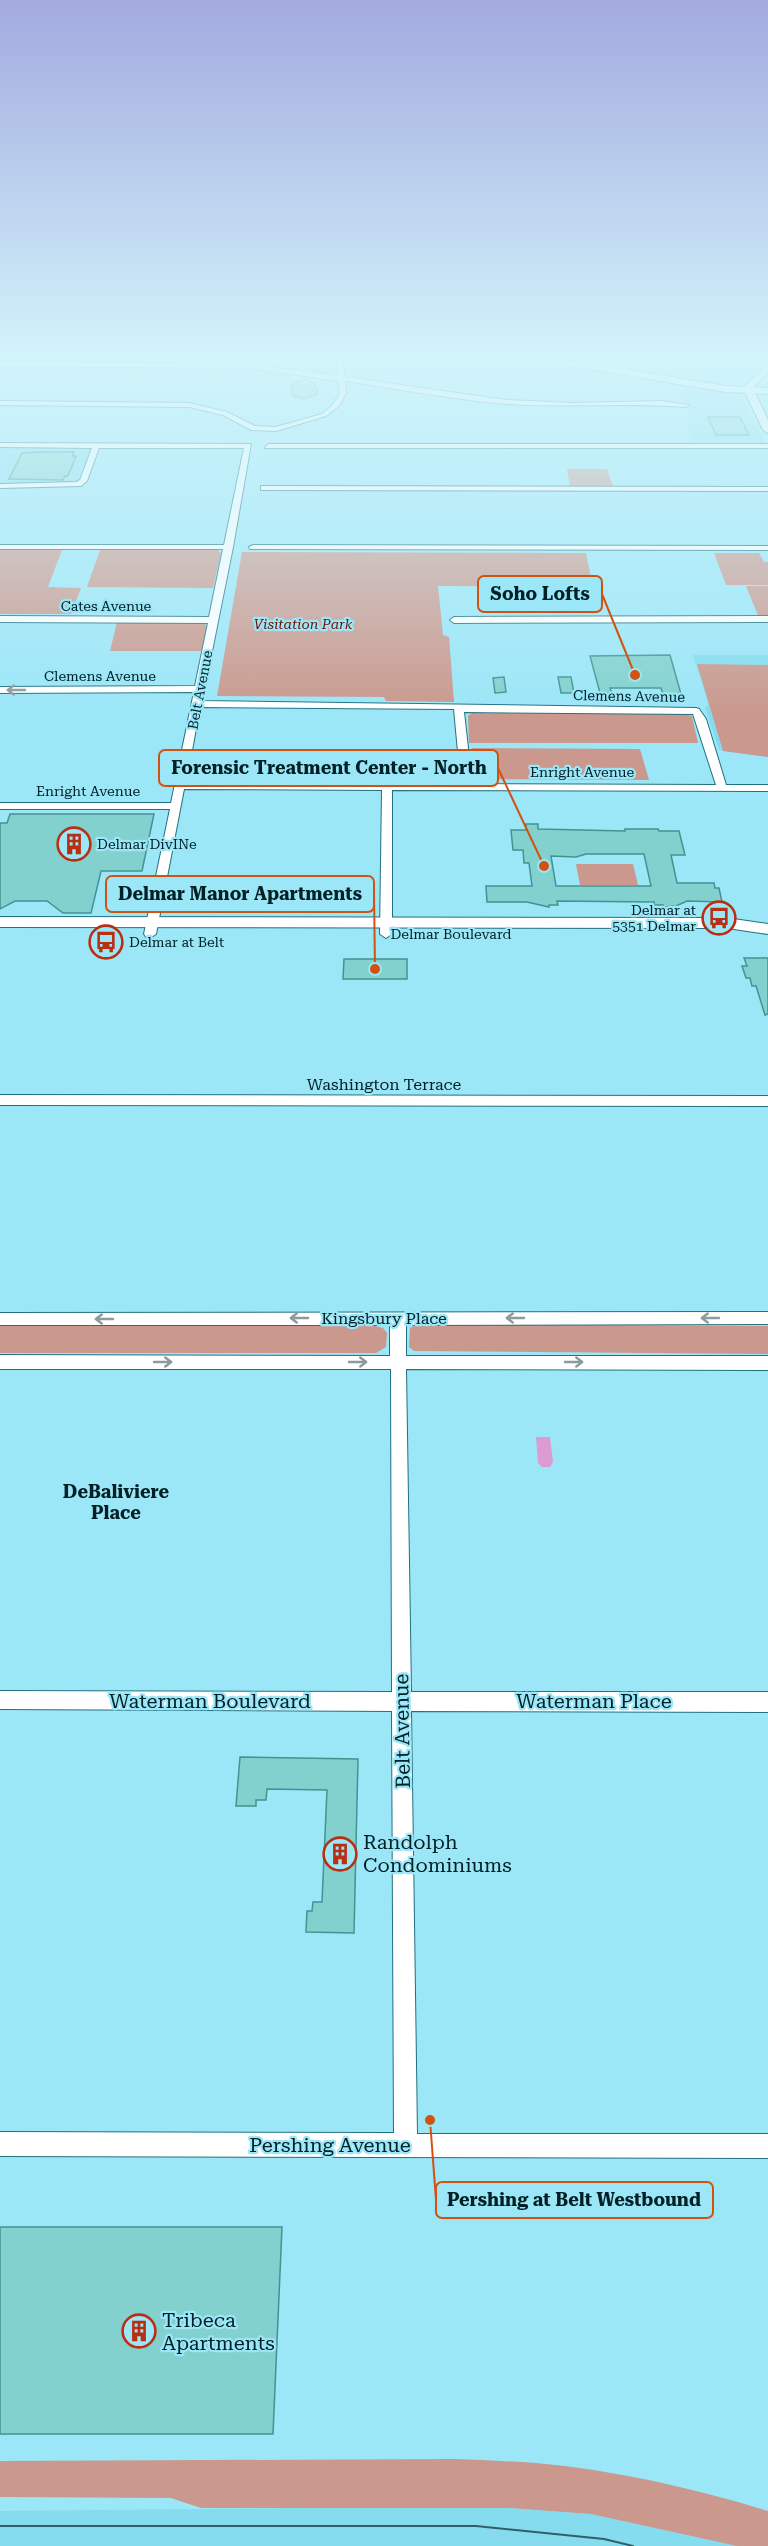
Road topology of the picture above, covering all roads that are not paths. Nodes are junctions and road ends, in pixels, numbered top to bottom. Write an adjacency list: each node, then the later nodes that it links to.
1 (83, 481): 3 (street)
2 (241, 481): 7 (street, Belt Avenue)
3 (0, 486)
4 (264, 488): 5 (street)
5 (768, 489)
6 (0, 547): 7 (street)
7 (229, 547): 11 (street, Belt Avenue)
8 (253, 547): 9 (street)
9 (768, 548)
10 (0, 619): 11 (street, Cates Avenue)
11 (213, 620): 14 (street, Belt Avenue)
12 (454, 620): 13 (street)
13 (768, 620)
14 (200, 689): 15 (street, Clemens Avenue, one-way to 15); 16 (street, Belt Avenue)
15 (0, 690)
16 (198, 704): 17 (street); 18 (street, Belt Avenue)
17 (463, 707): 19 (street); 21 (street, Clemens Avenue)
18 (181, 786): 20 (street, Enright Avenue); 24 (street, Belt Avenue)
19 (467, 787): 20 (street, Enright Avenue); 21 (street, Enright Avenue)
20 (387, 788): 27 (street)
21 (722, 788): 22 (street, Enright Avenue)
22 (768, 788)
23 (0, 806): 24 (street, Enright Avenue)
24 (177, 806): 26 (street, Belt Avenue)
25 (0, 922): 26 (main road, Delmar Boulevard)
26 (151, 928): 27 (main road, Delmar Boulevard); 29 (main road, Delmar Boulevard)
27 (386, 929): 28 (main road, Delmar Boulevard)
28 (762, 929)
29 (0, 934)
30 (0, 1100): 31 (street, Washington Terrace)
31 (768, 1101)
32 (398, 1318): 33 (street, Kingsbury Place, one-way to 32); 34 (street, Kingsbury Place, one-way to 34); 36 (street, Belt Avenue)
33 (768, 1318)
34 (0, 1319)
35 (0, 1362): 36 (street, one-way to 36)
36 (399, 1362): 37 (street, one-way to 37); 39 (street, Belt Avenue)
37 (768, 1363)
38 (0, 1700): 39 (street, Waterman Boulevard)
39 (411, 1701): 40 (street, Waterman Place); 42 (street, Belt Avenue)
40 (768, 1702)
41 (0, 2144): 42 (street, Pershing Avenue)
42 (406, 2145): 43 (street, Pershing Avenue)
43 (768, 2146)

